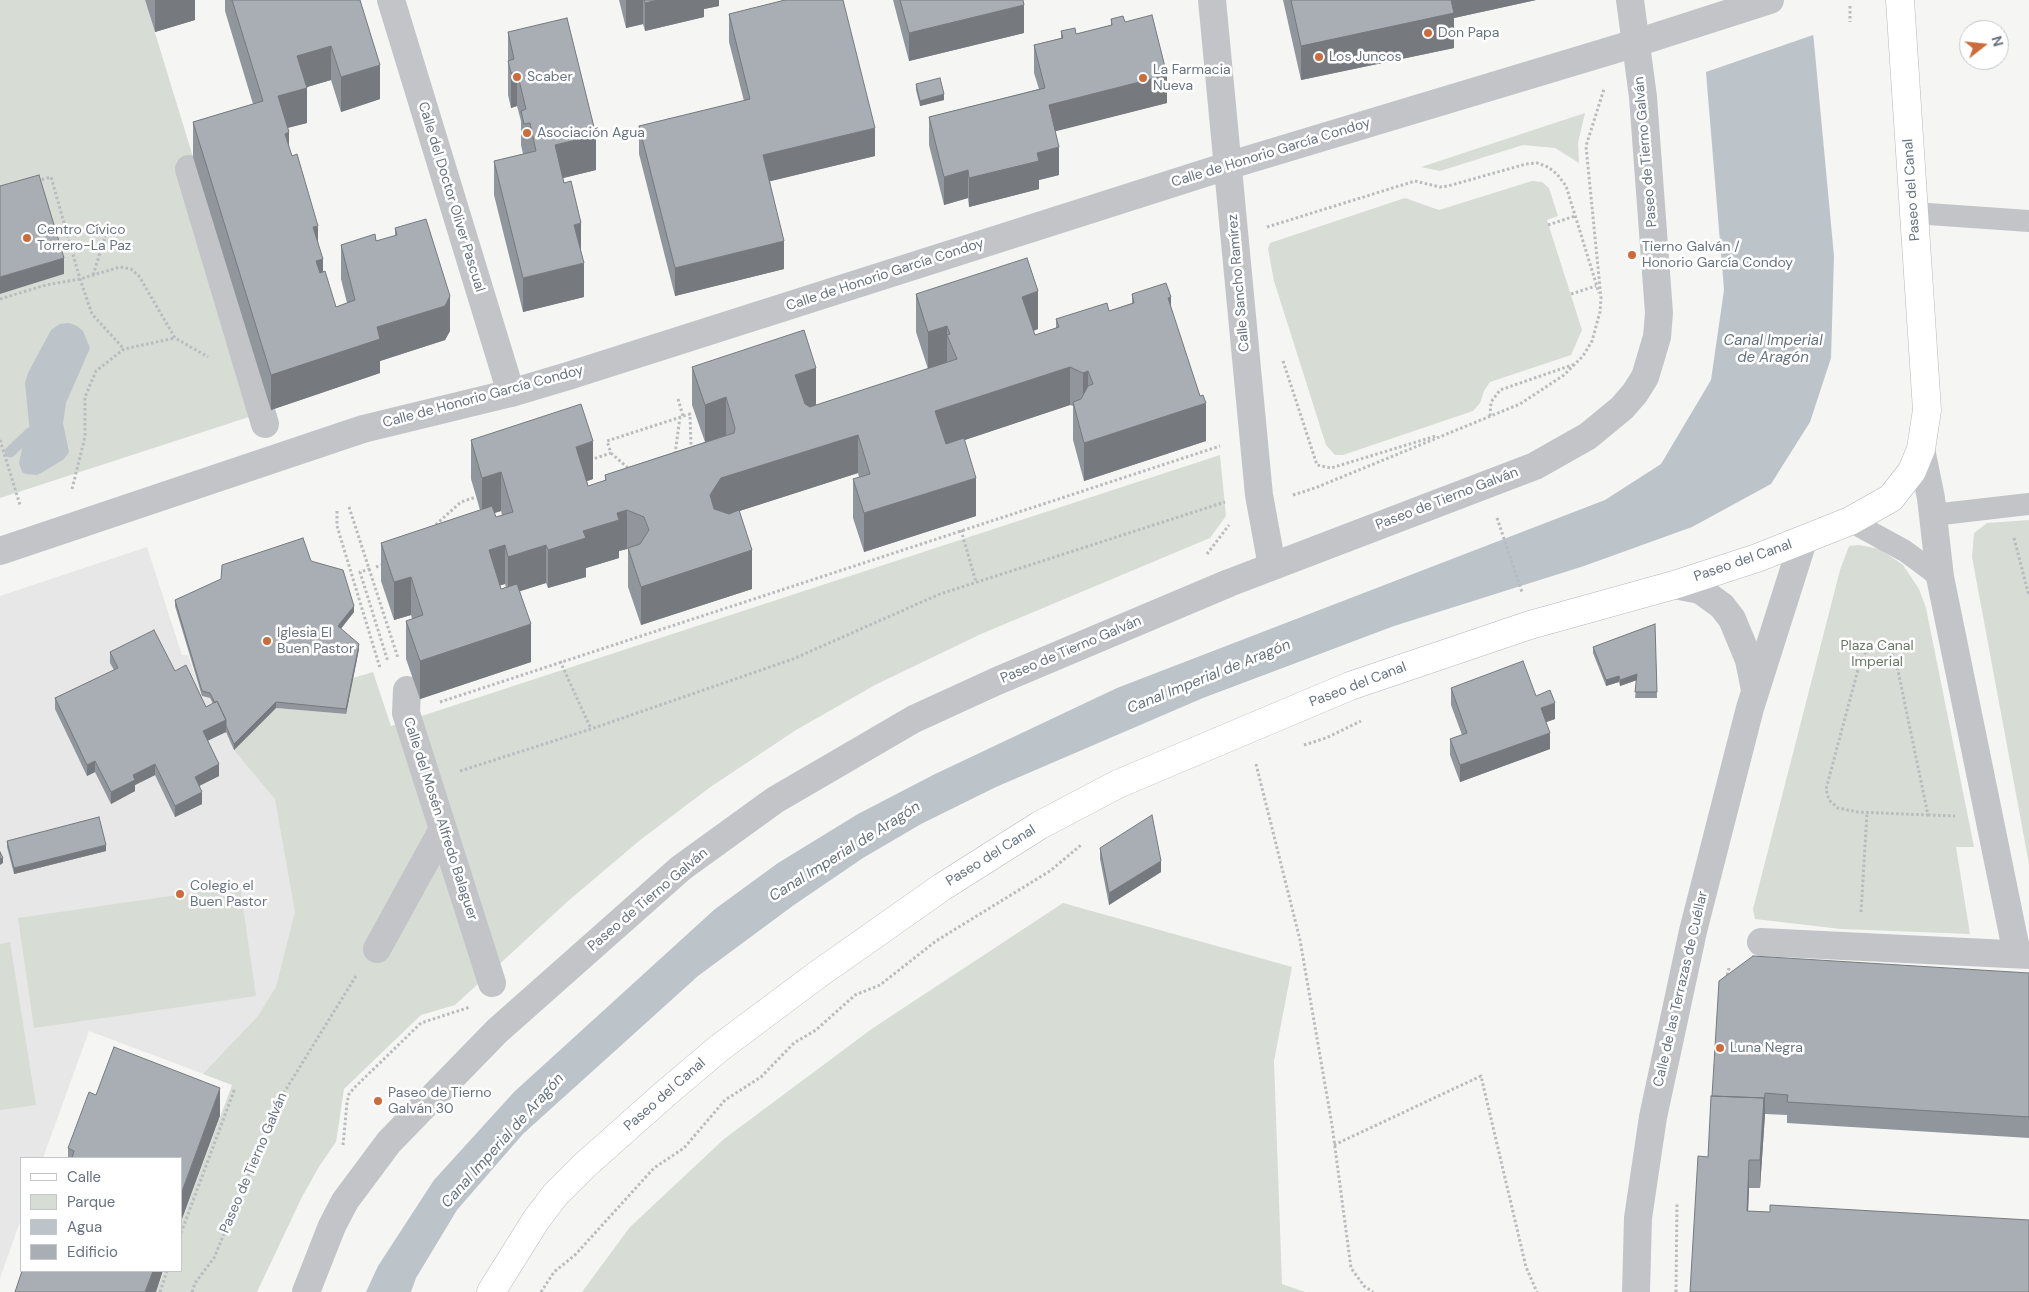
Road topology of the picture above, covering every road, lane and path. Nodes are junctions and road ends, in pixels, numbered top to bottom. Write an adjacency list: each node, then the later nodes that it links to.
1 (391, 0): 30 (street, Calle del Doctor Oliver Pascual)
2 (1212, 0): 10 (street, Calle Sancho Ramírez)
3 (1630, 0): 8 (street, Paseo de Tierno Galván)
4 (1770, 0): 8 (street, Calle de Honorio García Condoy)
5 (1900, 0): 13 (main road, Paseo del Canal)
6 (1850, 6): 7 (path)
7 (1850, 22)
8 (1636, 43): 10 (street, Calle de Honorio García Condoy); 60 (street, Paseo de Tierno Galván)
9 (1604, 85): 23 (path)
10 (1227, 166): 30 (street, Calle de Honorio García Condoy); 60 (street, Calle Sancho Ramírez)
11 (189, 169): 34 (street)
12 (34, 182): 20 (path)
13 (1914, 213): 15 (lane); 38 (main road, Paseo del Canal)
14 (1575, 216): 17 (path); 18 (path); 21 (path)
15 (2029, 221)
16 (109, 225): 19 (path)
17 (1548, 225)
18 (1263, 228)
19 (93, 275): 20 (path); 25 (path)
20 (80, 279): 24 (path); 26 (path)
21 (1596, 286): 22 (path); 23 (path)
22 (1571, 294)
23 (1601, 298): 29 (path)
24 (0, 299)
25 (175, 338): 26 (path); 28 (path)
26 (124, 349): 44 (path)
27 (1282, 358): 35 (path)
28 (214, 361)
29 (1578, 363): 32 (path); 32 (path)
30 (510, 393): 58 (street, Calle de Honorio García Condoy)
31 (678, 399): 33 (path)
32 (1490, 416): 35 (path)
33 (681, 417): 39 (path); 40 (path); 40 (path)
34 (265, 424)
35 (1449, 433): 45 (path)
36 (0, 440): 48 (path)
37 (1224, 445): 55 (path)
38 (1921, 449): 52 (street); 53 (main road, Paseo del Canal)
39 (611, 453): 42 (path); 43 (path)
40 (675, 454): 41 (path)
41 (666, 456)
42 (587, 461)
43 (637, 465)
44 (72, 489)
45 (1286, 496)
46 (476, 497): 56 (path)
47 (1229, 501): 64 (path)
48 (20, 505)
49 (2018, 505): 52 (lane); 67 (path)
50 (349, 507): 62 (path)
51 (337, 511): 70 (path)
52 (1933, 515): 63 (street)
53 (1850, 521): 57 (main road, Paseo del Canal); 63 (lane)
54 (1500, 528): 66 (path)
55 (961, 530): 64 (path); 68 (path)
56 (425, 534)
57 (1803, 541): 65 (main road, Paseo del Canal); 71 (street, Calle de las Terrazas de Cuéllar)
58 (0, 551)
59 (389, 562): 61 (path)
60 (1272, 566): 99 (street, Paseo de Tierno Galván)
61 (376, 567)
62 (370, 569): 69 (path); 72 (path)
63 (1940, 577): 88 (street)
64 (976, 582): 74 (path)
65 (1674, 585): 71 (street, Calle de las Terrazas de Cuéllar); 100 (main road, Paseo del Canal)
66 (1523, 594)
67 (2029, 596)
68 (560, 661): 72 (path); 74 (path)
69 (390, 668)
70 (381, 672)
71 (1755, 690): 104 (street, Calle de las Terrazas de Cuéllar)
72 (412, 704): 79 (street, Calle del Mosén Alfredo Balaguer)
73 (1363, 720): 75 (path)
74 (591, 729): 79 (path)
75 (1301, 746)
76 (1263, 761): 77 (path)
77 (1256, 764): 78 (path); 93 (path)
78 (1247, 768)
79 (437, 779): 83 (street, Calle del Mosén Alfredo Balaguer)
80 (1867, 813): 81 (path); 81 (path); 85 (path)
81 (1928, 815): 82 (path)
82 (1958, 816)
83 (443, 830): 87 (street); 90 (street, Calle del Mosén Alfredo Balaguer)
84 (1083, 843): 101 (path)
85 (1860, 920)
86 (1761, 942): 88 (street)
87 (377, 949): 98 (path, Paseo de Tierno Galván)
88 (2023, 954)
89 (1729, 968): 91 (path)
90 (492, 983)
91 (1723, 984)
92 (235, 1088): 95 (path)
93 (1334, 1145): 102 (path); 103 (path)
94 (1678, 1200): 105 (path)
95 (182, 1229)
96 (167, 1272): 97 (path)
97 (160, 1292)
98 (192, 1292)
99 (306, 1292)
100 (492, 1292)
101 (541, 1292)
102 (1373, 1292)
103 (1537, 1292)
104 (1636, 1292)
105 (1676, 1292)

